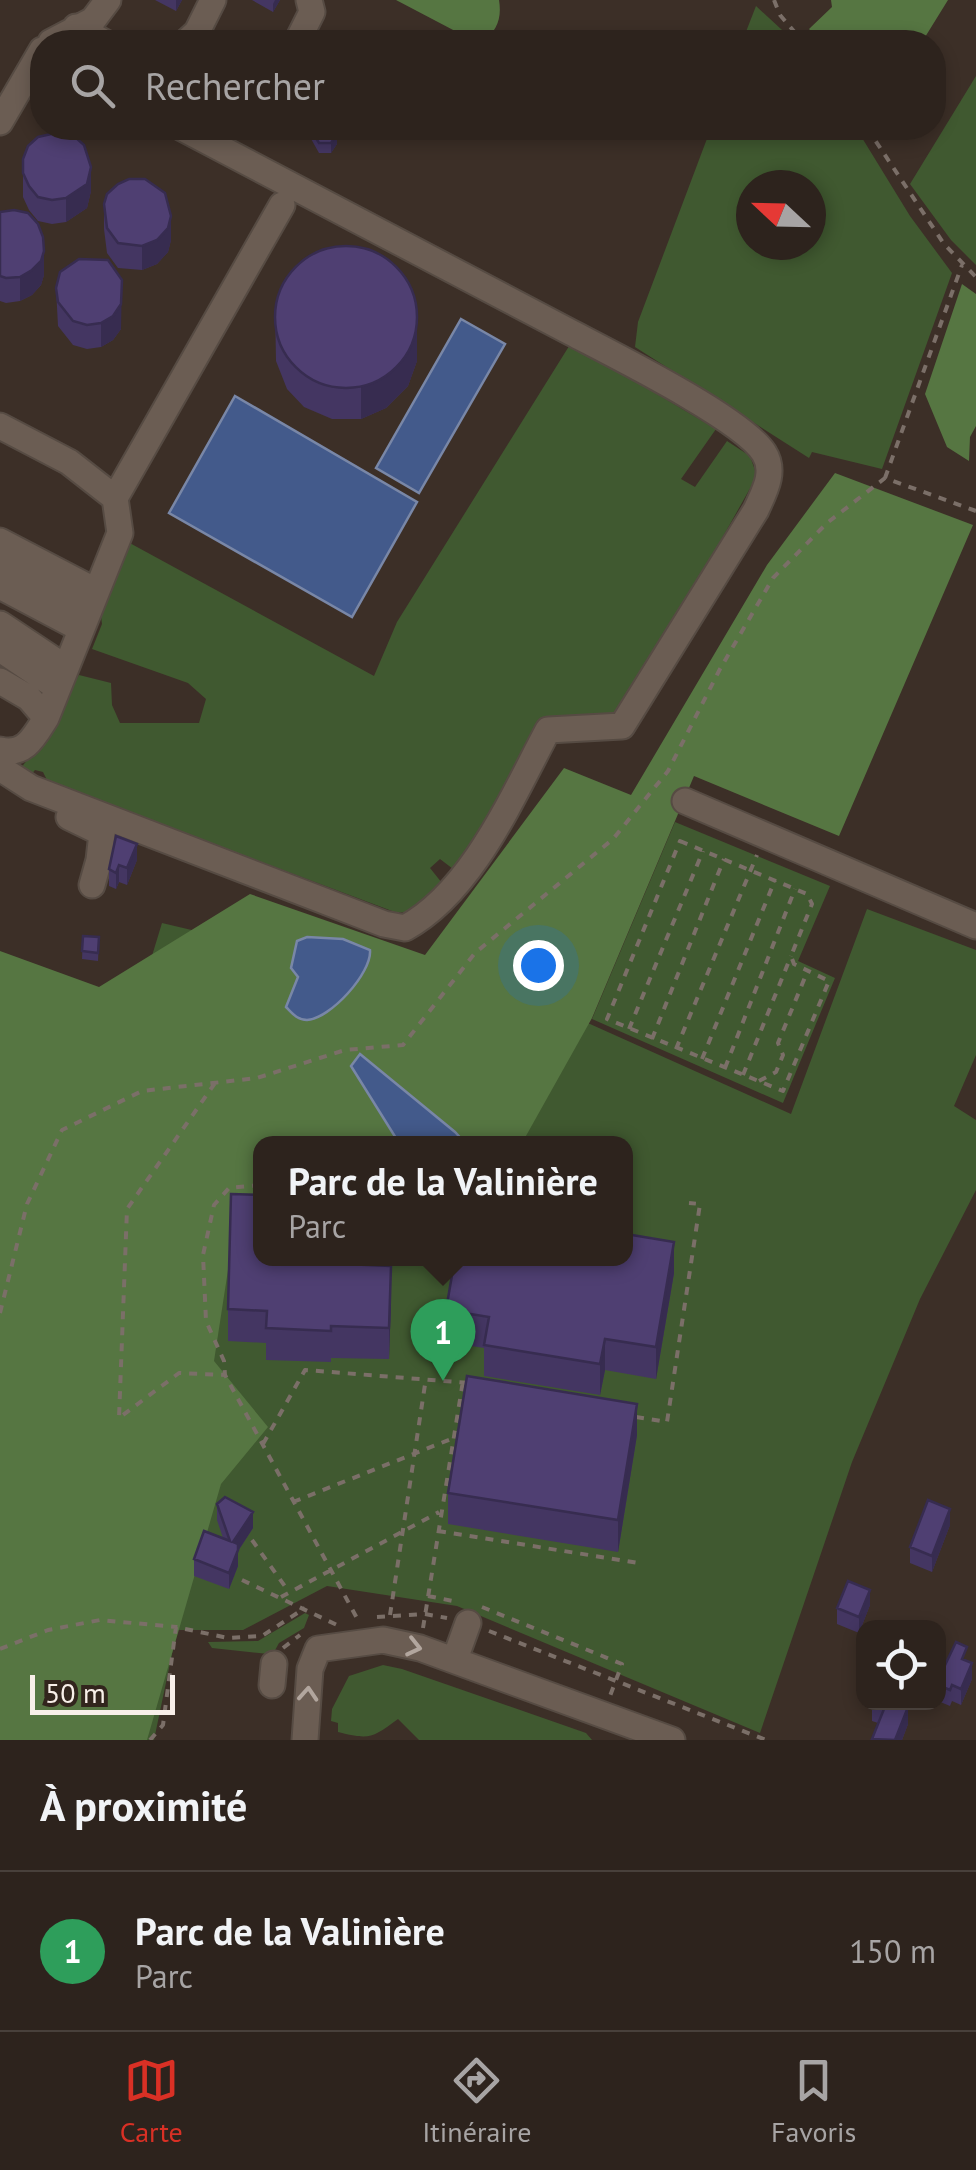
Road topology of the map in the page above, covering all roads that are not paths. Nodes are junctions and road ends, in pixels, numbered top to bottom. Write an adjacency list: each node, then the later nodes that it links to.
1 (108, 0): 4 (street)
2 (214, 0): 7 (street)
3 (309, 0): 8 (street)
4 (76, 27): 5 (street); 6 (street)
5 (71, 30)
6 (82, 30)
7 (198, 30)
8 (303, 30)
9 (30, 71): 10 (street)
10 (0, 122)
11 (205, 140): 25 (street)
12 (282, 206): 14 (street)
13 (0, 426): 14 (street)
14 (115, 498): 20 (street)
15 (0, 541): 20 (street)
16 (0, 564): 20 (street)
17 (0, 586): 20 (street)
18 (0, 602): 20 (street)
19 (0, 624): 20 (street)
20 (77, 639): 21 (street); 23 (street)
21 (0, 649)
22 (0, 681): 23 (street)
23 (46, 718): 24 (street)
24 (0, 750)
25 (0, 768)
26 (0, 788): 28 (street)
27 (686, 801): 29 (street)
28 (92, 885)
29 (976, 926)
30 (471, 1611): 31 (street)
31 (456, 1658): 32 (street, one-way to 31); 33 (street)
32 (305, 1740)
33 (672, 1740)

